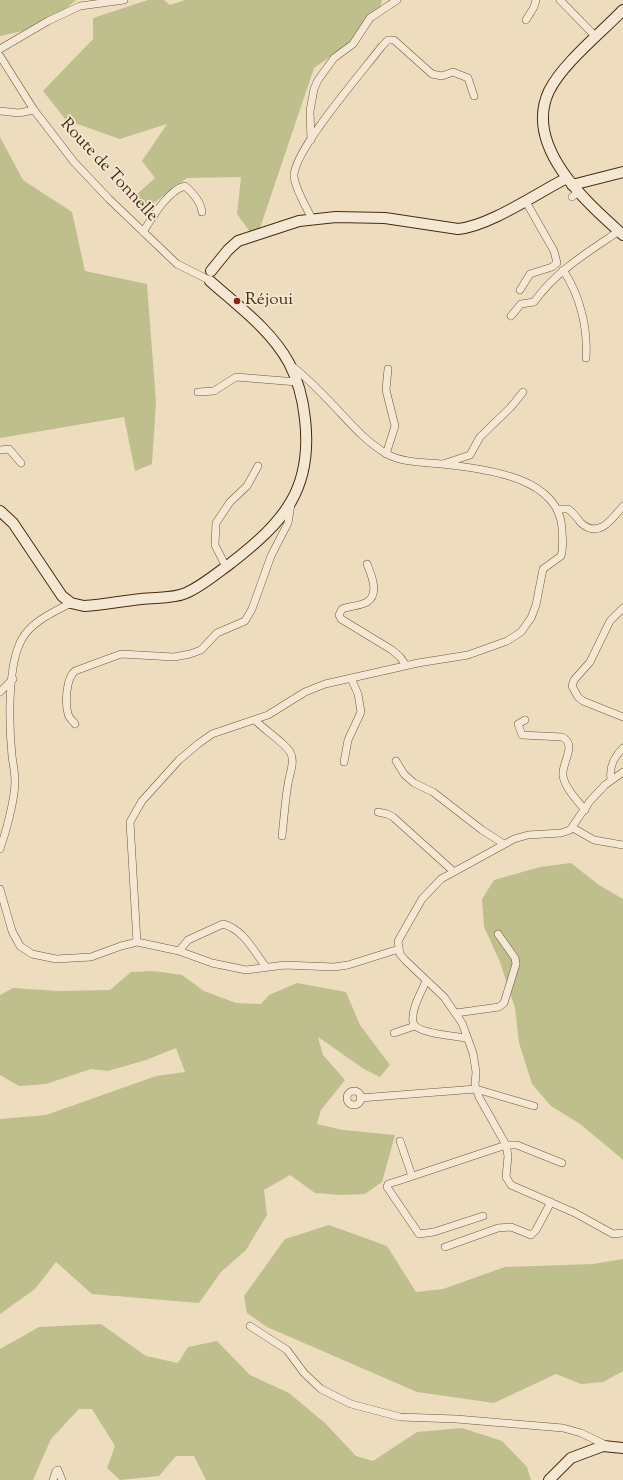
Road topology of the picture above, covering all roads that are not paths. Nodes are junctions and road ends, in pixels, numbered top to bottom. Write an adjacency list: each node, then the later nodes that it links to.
1 (124, 0): 8 (street)
2 (397, 0): 13 (street)
3 (536, 0): 6 (street)
4 (560, 0): 7 (street)
5 (623, 10): 7 (street)
6 (526, 20)
7 (596, 38): 16 (street)
8 (0, 49)
9 (0, 56): 11 (street, Route de Tonnelle)
10 (474, 96): 13 (street)
11 (34, 110): 12 (street); 20 (street, Route de Tonnelle)
12 (0, 111)
13 (311, 140): 19 (street)
14 (623, 172): 15 (street)
15 (609, 174): 16 (street); 16 (street)
16 (573, 187): 17 (street); 21 (street)
17 (525, 200): 19 (street); 24 (street)
18 (202, 212): 20 (street)
19 (312, 219): 23 (street)
20 (143, 232): 23 (street, Route de Tonnelle)
21 (621, 233): 22 (street)
22 (563, 270): 25 (street); 26 (street)
23 (212, 275): 27 (street)
24 (520, 290)
25 (511, 316)
26 (586, 358)
27 (290, 364): 29 (street); 33 (street)
28 (388, 369): 33 (street)
29 (297, 382): 30 (street); 37 (street)
30 (198, 392)
31 (522, 392): 35 (street)
32 (0, 450): 34 (street)
33 (386, 454): 35 (street)
34 (21, 464)
35 (441, 464): 39 (street)
36 (258, 466): 42 (street)
37 (291, 504): 42 (street); 52 (street)
38 (623, 506): 39 (street)
39 (557, 509): 45 (street)
40 (0, 511): 43 (street)
41 (367, 564): 45 (street)
42 (226, 567): 43 (street)
43 (71, 603): 47 (street)
44 (623, 608): 49 (street)
45 (406, 665): 46 (street)
46 (351, 678): 50 (street); 55 (street)
47 (13, 680): 48 (street); 64 (street)
48 (0, 692)
49 (623, 717)
50 (255, 720): 61 (street); 68 (street)
51 (525, 720): 58 (street)
52 (75, 724)
53 (623, 748): 57 (street)
54 (396, 761): 62 (street)
55 (344, 762)
56 (623, 772): 57 (street)
57 (611, 779): 58 (street)
58 (585, 810): 60 (street)
59 (378, 812): 65 (street)
60 (573, 828): 62 (street); 63 (street)
61 (282, 836)
62 (504, 844): 65 (street)
63 (623, 845)
64 (0, 849)
65 (453, 871): 69 (street)
66 (0, 889): 68 (street)
67 (498, 934): 73 (street)
68 (137, 942): 70 (street)
69 (399, 948): 71 (street); 72 (street)
70 (180, 951): 71 (street); 71 (street)
71 (266, 967)
72 (426, 981): 73 (street); 74 (street)
73 (456, 1013): 76 (street)
74 (415, 1026): 75 (street); 76 (street)
75 (394, 1033)
76 (467, 1038): 77 (street)
77 (476, 1089): 78 (street); 79 (street); 81 (street)
78 (360, 1098)
79 (534, 1106)
80 (400, 1141): 83 (street)
81 (506, 1145): 82 (street); 83 (street); 84 (street)
82 (562, 1163)
83 (412, 1176): 85 (street)
84 (551, 1202): 86 (street); 87 (street)
85 (482, 1216)
86 (623, 1232)
87 (445, 1247)
88 (250, 1326): 89 (street)
89 (608, 1446): 90 (street); 93 (street)
90 (623, 1448)
91 (53, 1480): 92 (street)
92 (62, 1480)
93 (549, 1480)

